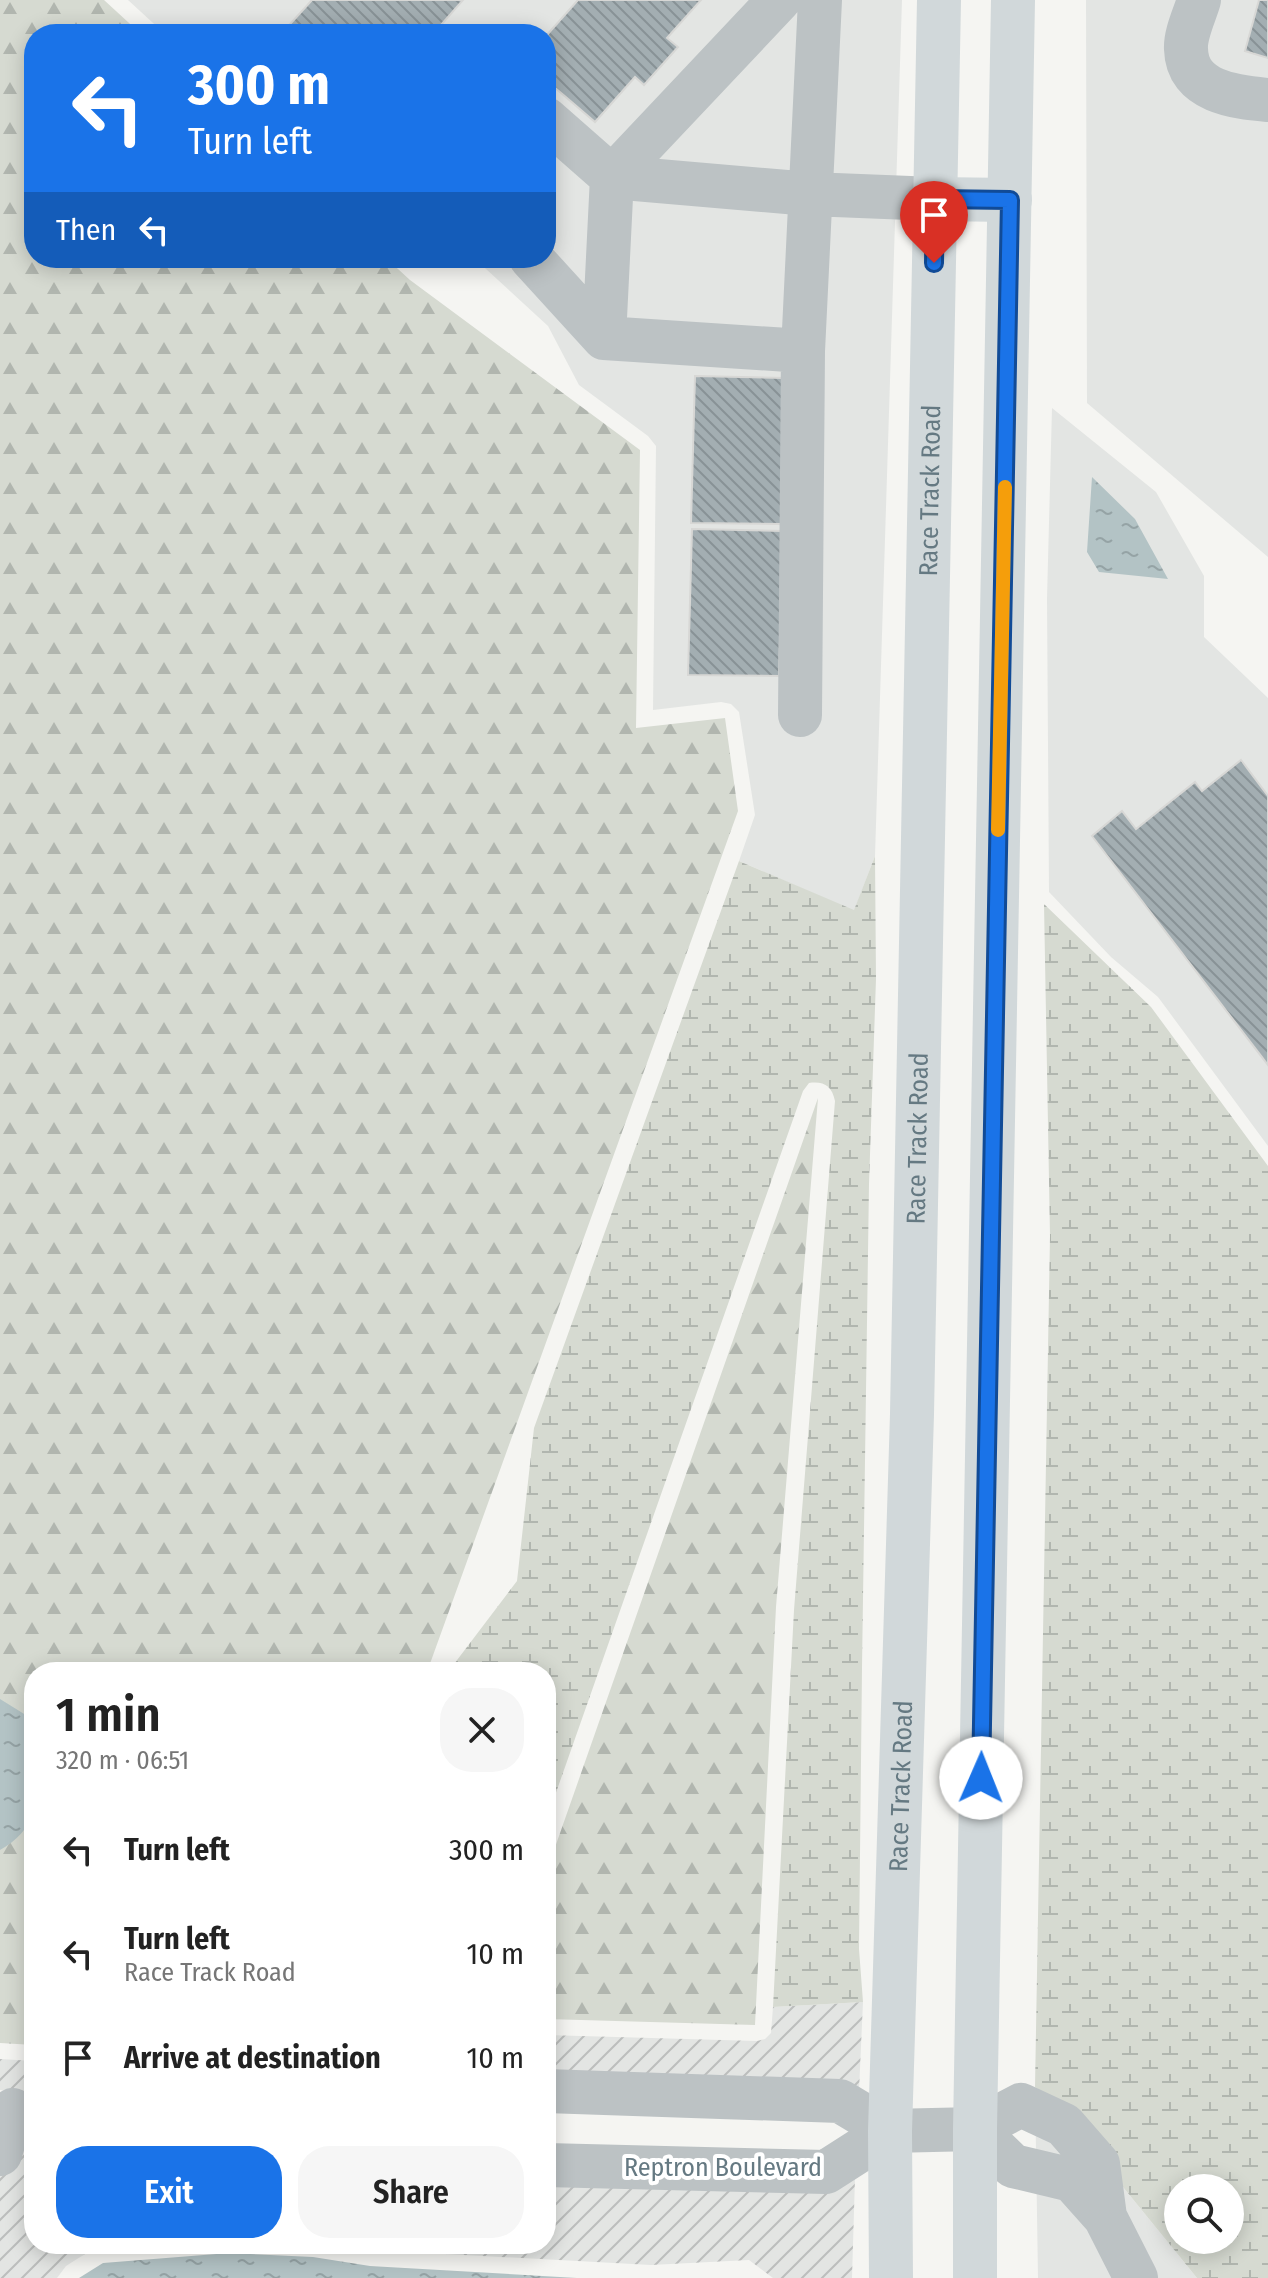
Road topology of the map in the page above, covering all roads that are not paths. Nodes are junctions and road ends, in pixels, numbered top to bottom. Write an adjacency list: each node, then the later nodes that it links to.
1 (779, 0): 8 (street)
2 (820, 0): 9 (street)
3 (939, 0): 10 (main road, Race Track Road)
4 (1013, 0): 11 (main road)
5 (1199, 0): 6 (street)
6 (1268, 100)
7 (556, 128): 8 (street)
8 (612, 177): 9 (street); 13 (street)
9 (810, 194): 10 (street); 14 (street)
10 (935, 199): 11 (main road); 19 (main road, Race Track Road)
11 (1010, 200): 18 (main road)
12 (540, 268): 13 (street)
13 (604, 338): 14 (street)
14 (803, 351): 15 (street)
15 (800, 715)
16 (556, 2091): 19 (street)
17 (16, 2111): 20 (street)
18 (975, 2129): 19 (street); 22 (street); 24 (main road)
19 (890, 2131): 21 (street, Reptron Boulevard); 23 (main road, Race Track Road)
20 (0, 2154)
21 (556, 2165)
22 (1111, 2245): 25 (street)
23 (891, 2278)
24 (975, 2278)
25 (1136, 2278)

